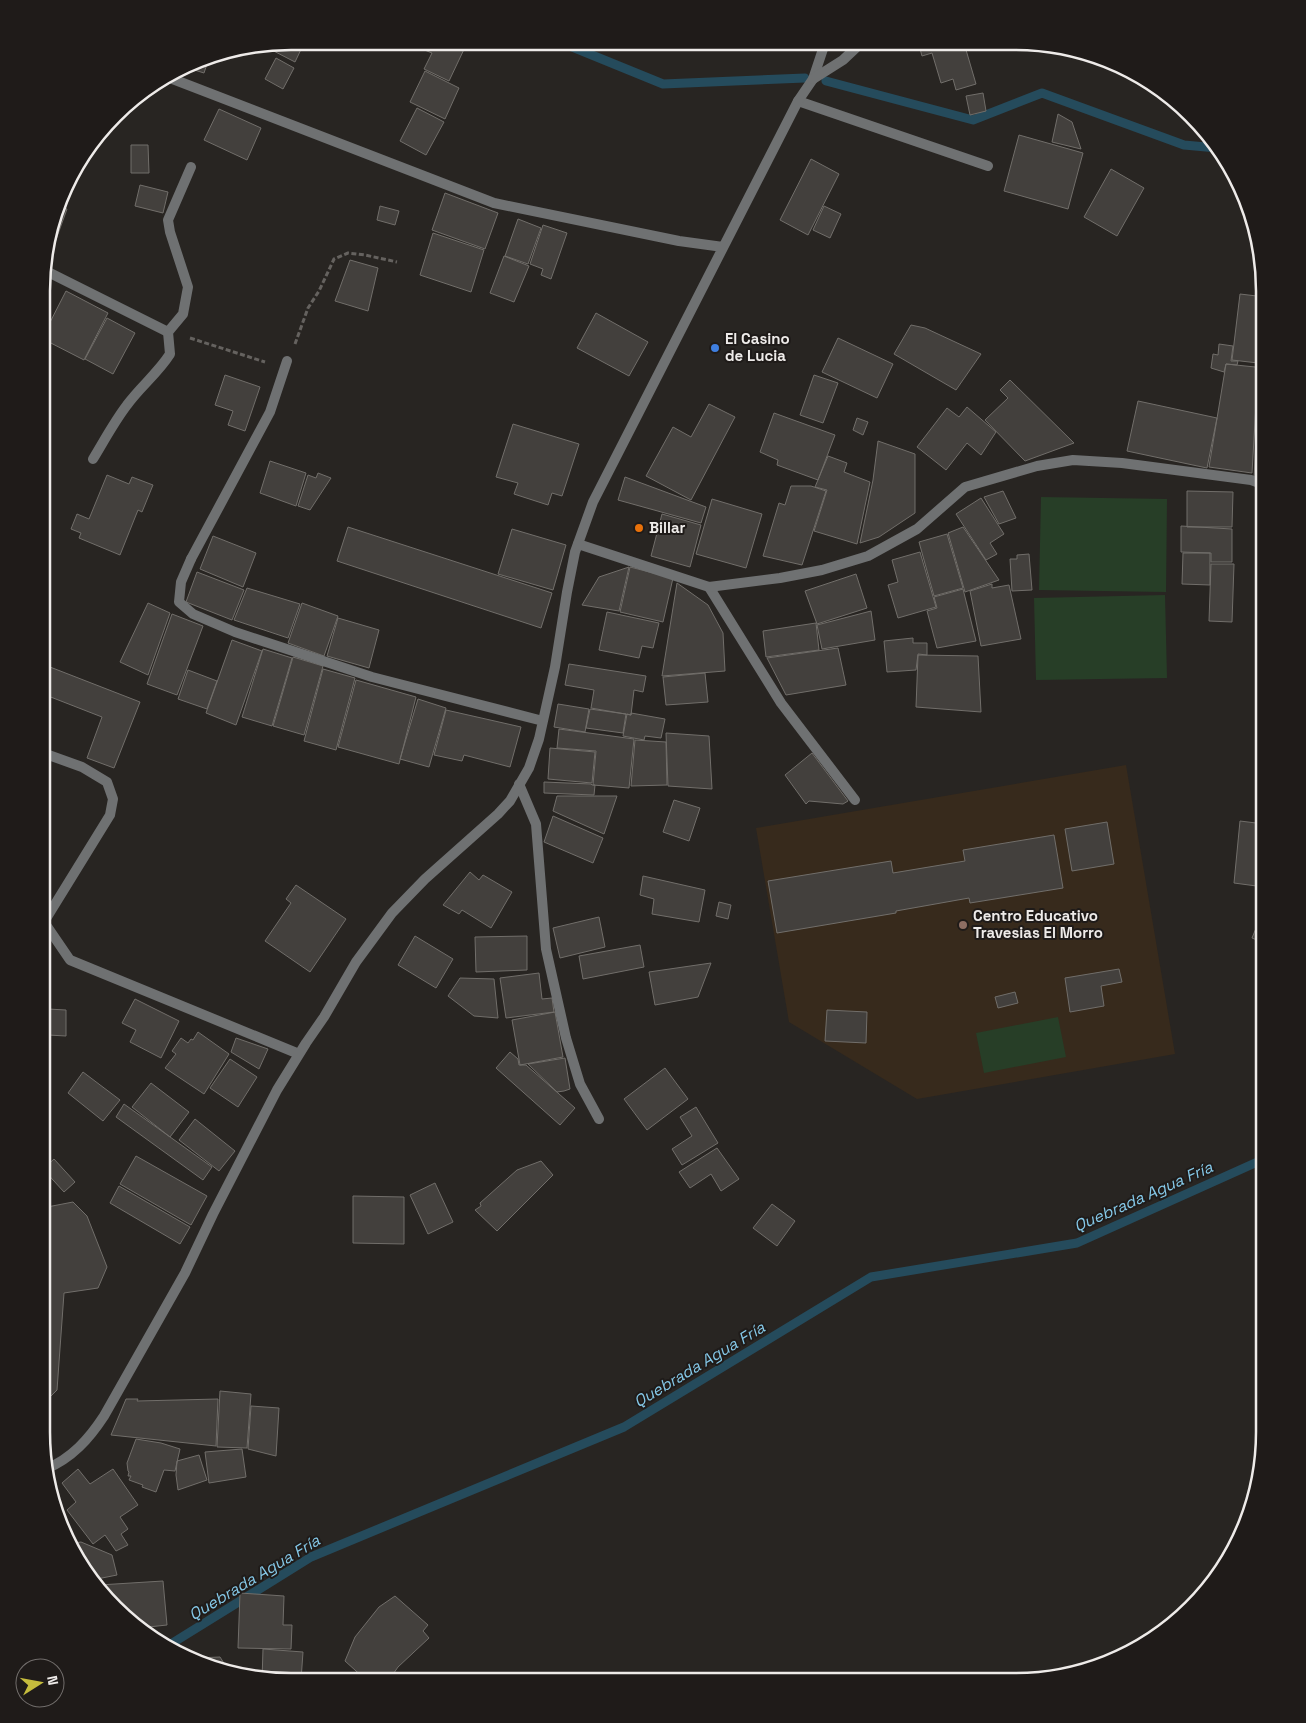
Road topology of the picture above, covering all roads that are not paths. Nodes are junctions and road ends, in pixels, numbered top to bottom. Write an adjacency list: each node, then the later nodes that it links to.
1 (823, 50): 3 (street)
2 (854, 50): 3 (street)
3 (813, 79): 5 (street)
4 (175, 80): 8 (street)
5 (798, 101): 6 (street); 8 (street)
6 (988, 166)
7 (191, 167): 10 (street)
8 (723, 247): 14 (street)
9 (51, 274): 10 (street)
10 (168, 332): 12 (street)
11 (288, 360): 16 (street)
12 (93, 459)
13 (1256, 481): 15 (street)
14 (578, 544): 15 (street); 16 (street)
15 (709, 586): 19 (street)
16 (543, 721): 18 (street)
17 (50, 755): 20 (street)
18 (520, 784): 22 (street); 23 (street)
19 (854, 800)
20 (50, 909)
21 (50, 930): 22 (street)
22 (299, 1054): 24 (street)
23 (599, 1119)
24 (53, 1466)

